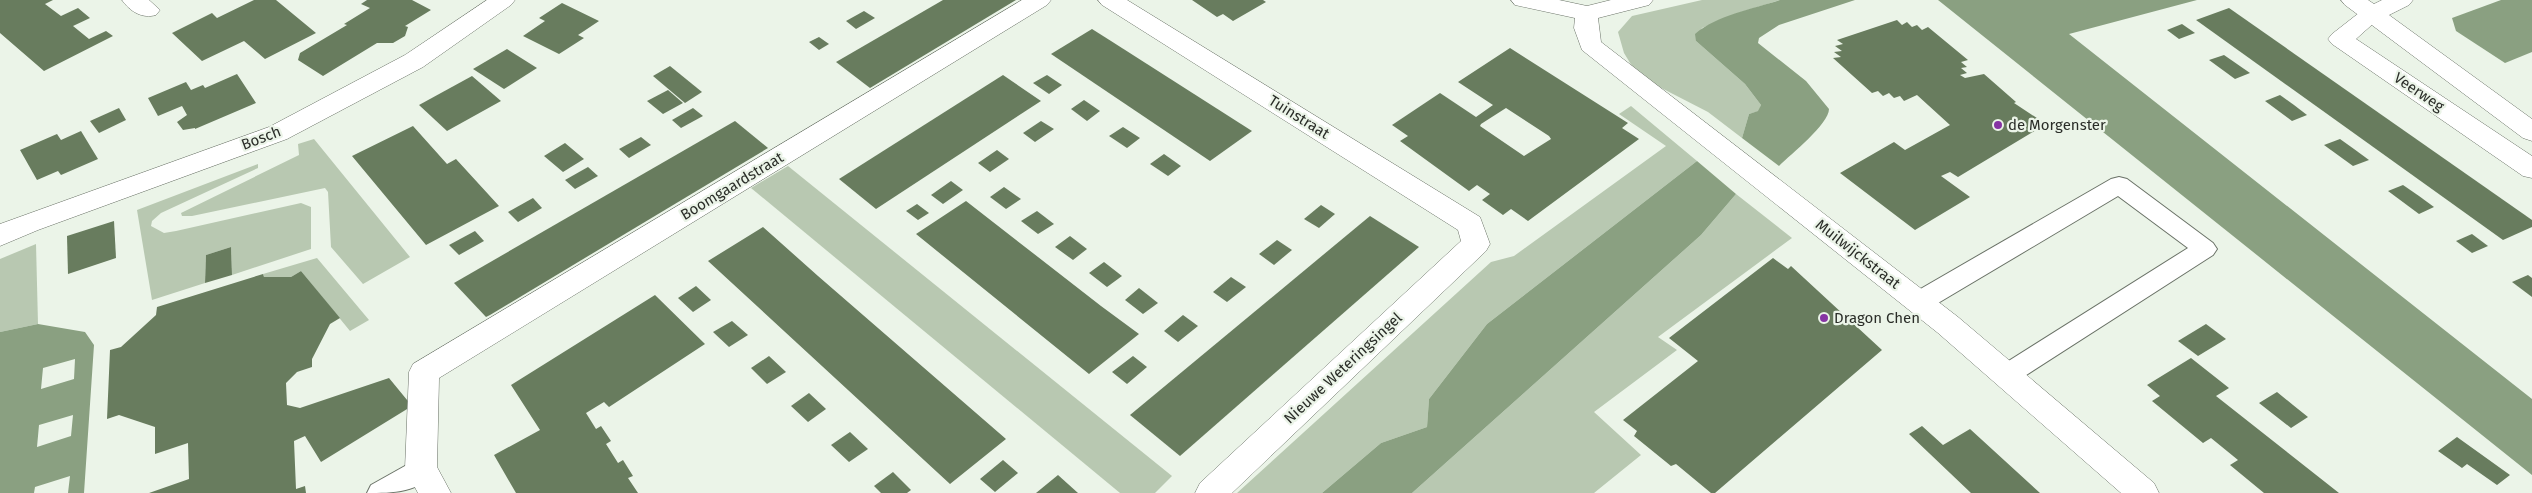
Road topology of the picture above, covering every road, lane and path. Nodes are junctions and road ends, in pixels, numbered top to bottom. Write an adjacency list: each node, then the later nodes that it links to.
1 (503, 0): 11 (street, Bosch)
2 (1039, 0): 15 (street, Boomgaardstraat)
3 (1110, 0): 12 (street, Tuinstraat)
4 (1523, 0): 8 (street)
5 (1641, 0): 8 (street)
6 (2401, 0): 7 (street)
7 (2362, 7): 9 (street); 10 (street, Veerweg)
8 (1587, 13): 13 (street, Muilwijckstraat)
9 (2532, 132)
10 (2532, 168)
11 (0, 236)
12 (1476, 244): 17 (street, Nieuwe Weteringsingel)
13 (1919, 302): 14 (street, Muilwijckstraat); 14 (lane)
14 (2008, 374): 18 (street, Muilwijckstraat)
15 (428, 481): 16 (lane)
16 (381, 493)
17 (1211, 493)
18 (2143, 493)

